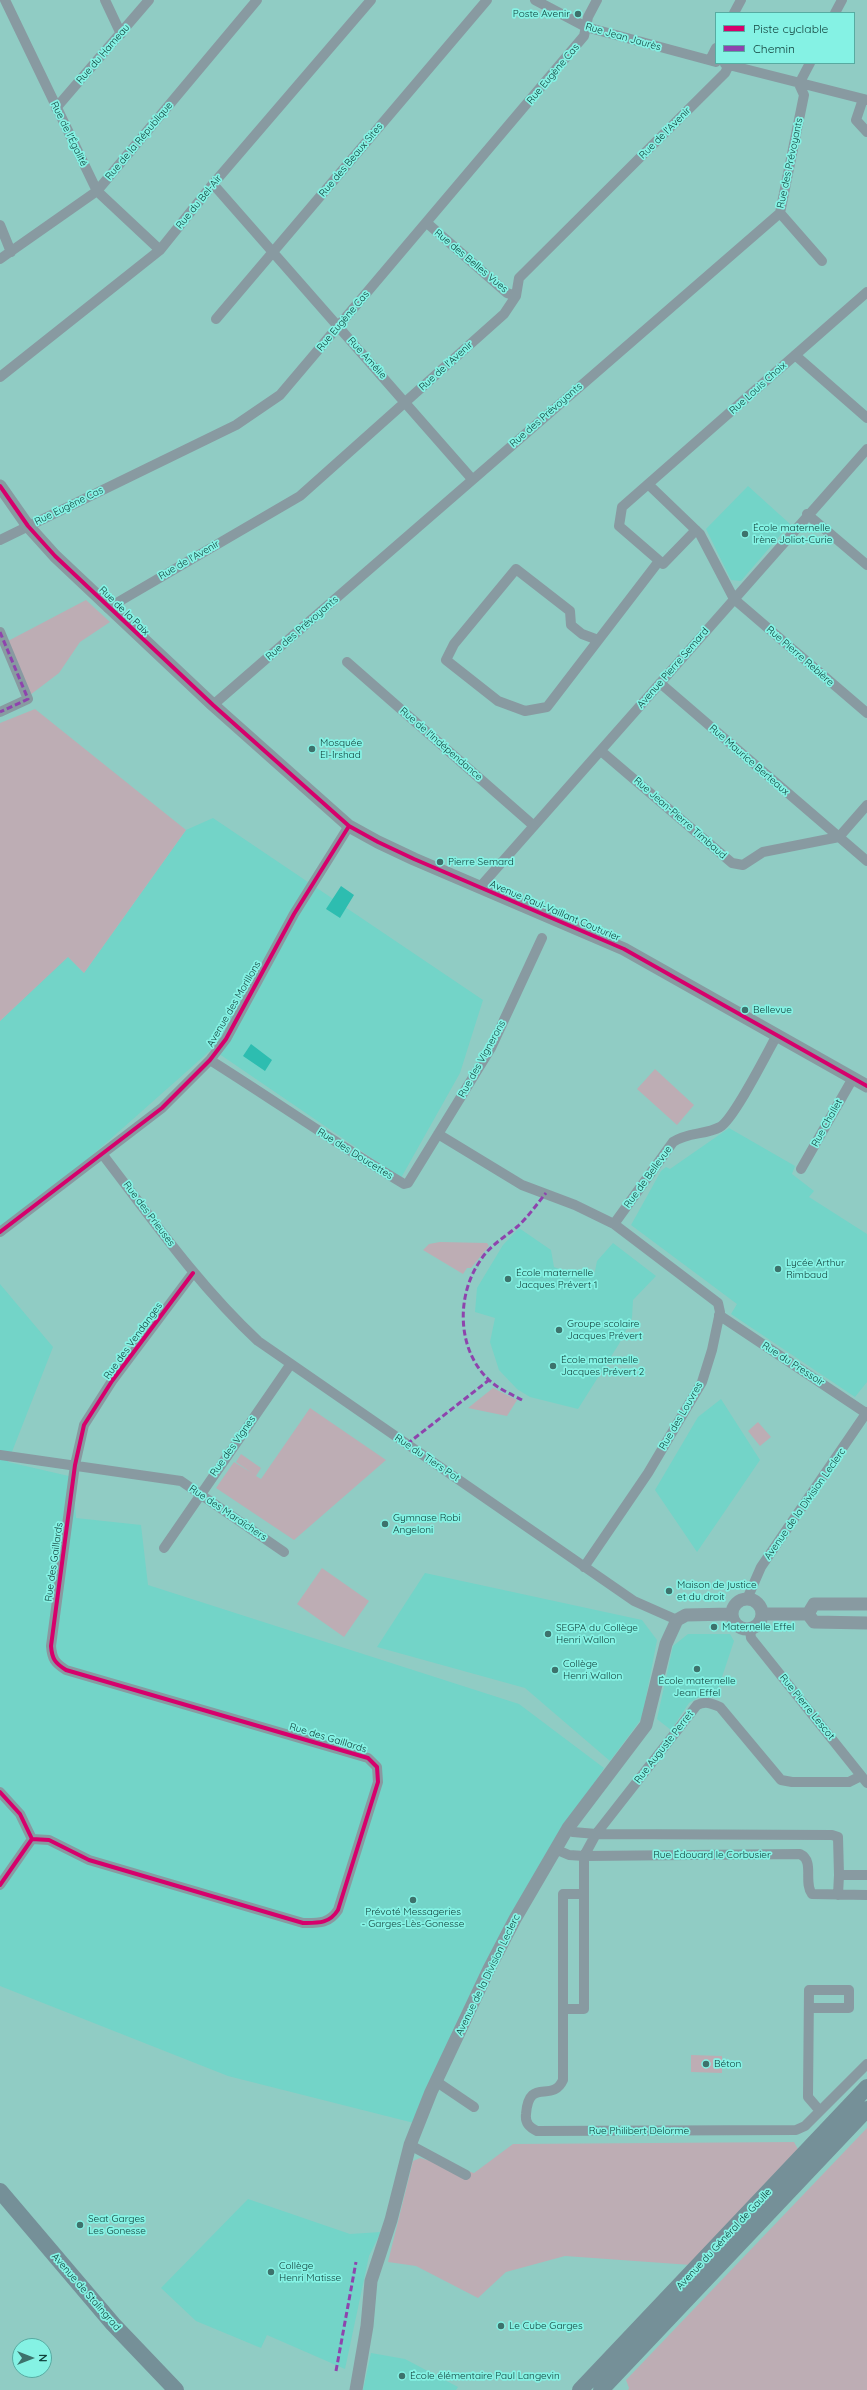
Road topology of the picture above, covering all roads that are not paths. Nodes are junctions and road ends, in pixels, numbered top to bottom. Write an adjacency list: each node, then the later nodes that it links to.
1 (5, 0): 20 (street, Rue de l'Égalité)
2 (105, 0): 14 (street)
3 (149, 0): 14 (street, Rue du Hameau)
4 (257, 0): 23 (street, Rue de la République)
5 (371, 0): 22 (street, Rue du Bel-Air)
6 (487, 0): 29 (street, Rue des Beaux Sites)
7 (535, 0): 13 (street, Rue Jean Jaurès)
8 (597, 0): 13 (street, Rue Eugène Cas)
9 (741, 0): 11 (street)
10 (842, 0): 12 (street)
11 (735, 12)
12 (836, 12)
13 (586, 27): 15 (street, Rue Jean Jaurès); 25 (street, Rue Eugène Cas)
14 (121, 34): 20 (street, Rue du Hameau)
15 (713, 61)
16 (725, 64): 18 (street); 33 (street, Rue de l'Avenir)
17 (810, 64): 18 (street)
18 (800, 84): 19 (street); 24 (street, Rue des Prévoyants)
19 (865, 100): 21 (street)
20 (56, 108): 23 (street, Rue de l'Égalité)
21 (867, 132)
22 (213, 184): 27 (street, Rue du Bel-Air); 29 (street, Rue Amélie)
23 (97, 191): 27 (street, Rue de l'Égalité); 28 (street, Rue de la République)
24 (780, 213): 31 (street); 41 (street, Rue des Prévoyants)
25 (427, 223): 33 (street, Rue des Belles Vues); 35 (street, Rue Eugène Cas)
26 (0, 225): 28 (street)
27 (160, 250): 37 (street, Rue du Bel-Air)
28 (11, 252): 30 (street, Rue de la République)
29 (272, 253): 34 (street, Rue des Beaux Sites); 35 (street, Rue Amélie)
30 (0, 259)
31 (822, 261)
32 (867, 292): 36 (street, Rue Louis Choix)
33 (516, 296): 38 (street, Rue de l'Avenir)
34 (216, 319)
35 (339, 327): 38 (street, Rue Amélie); 45 (street, Rue Eugène Cas)
36 (795, 355): 39 (street); 42 (street, Rue Louis Choix)
37 (0, 377)
38 (406, 403): 41 (street, Rue Amélie); 51 (street, Rue de l'Avenir)
39 (867, 418)
40 (867, 449): 44 (street, Avenue Pierre Semard)
41 (472, 479): 56 (street, Rue des Prévoyants)
42 (649, 485): 46 (street); 48 (street, Rue Louis Choix)
43 (0, 486): 45 (street, Rue de la Paix)
44 (807, 514): 49 (street); 50 (street, Avenue Pierre Semard)
45 (28, 526): 47 (street, Rue Eugène Cas); 51 (street, Rue de la Paix)
46 (696, 530): 48 (street); 50 (street)
47 (0, 540)
48 (659, 561): 53 (street)
49 (867, 565)
50 (734, 599): 55 (street, Avenue Pierre Semard); 58 (street, Rue Pierre Rebière)
51 (108, 608): 56 (street, Rue de la Paix)
52 (0, 632): 57 (street)
53 (598, 640): 53 (street)
54 (347, 662): 63 (street, Rue de l'Indépendance)
55 (660, 683): 60 (street, Avenue Pierre Semard); 64 (street, Rue Maurice Berteaux)
56 (213, 705): 59 (street, Rue de la Paix)
57 (0, 712)
58 (867, 714)
59 (249, 737): 62 (street, Avenue Paul-Vaillant Couturier)
60 (601, 750): 63 (street, Avenue Pierre Semard); 64 (street, Rue Jean-Pierre Timbaud)
61 (867, 804): 64 (street)
62 (350, 826): 66 (street, Avenue Paul-Vaillant Couturier); 69 (street, Avenue des Morillons)
63 (534, 826): 66 (street, Avenue Pierre Semard)
64 (839, 837): 65 (street, Rue Maurice Berteaux)
65 (867, 862)
66 (480, 887): 68 (street, Avenue Paul-Vaillant Couturier)
67 (542, 938): 72 (street, Rue des Vignerons)
68 (777, 1035): 70 (street, Avenue Paul-Vaillant Couturier); 75 (street, Rue de Bellevue)
69 (210, 1060): 72 (street, Rue des Doucettes); 73 (street, Avenue des Morillons)
70 (853, 1078): 71 (street, Avenue Paul-Vaillant Couturier); 74 (street, Rue Challet)
71 (867, 1086)
72 (438, 1134): 75 (street)
73 (103, 1155): 76 (street, Avenue des Morillons); 77 (street, Rue des Prieuses)
74 (801, 1169)
75 (614, 1224): 78 (street)
76 (0, 1232)
77 (193, 1273): 79 (street, Rue du Tiers Pot); 82 (street, Rue des Vendanges)
78 (719, 1316): 80 (street, Rue du Pressoir); 86 (street, Rue des Louvres)
79 (290, 1365): 83 (street, Rue des Vignes); 86 (street, Rue du Tiers Pot)
80 (867, 1412): 87 (street, Avenue de la Division Leclerc)
81 (0, 1455): 82 (street)
82 (75, 1465): 83 (street, Rue des Maraîchers); 99 (street, Rue des Gaillards)
83 (201, 1493): 84 (street, Rue des Vignes); 85 (street, Rue des Maraîchers)
84 (164, 1548)
85 (284, 1552)
86 (584, 1567): 92 (street, Rue du Tiers Pot)
87 (747, 1599): 89 (street); 90 (street)
88 (867, 1604): 91 (street)
89 (731, 1614): 92 (street); 94 (street)
90 (762, 1614): 91 (street); 94 (street)
91 (808, 1614): 93 (street)
92 (677, 1620): 97 (street, Avenue de la Division Leclerc)
93 (867, 1623)
94 (750, 1630): 95 (street, Rue Pierre Lescot)
95 (864, 1779): 98 (street, Rue Auguste Perret)
96 (0, 1792): 99 (street)
97 (568, 1828): 98 (street, Rue Édouard le Corbusier); 100 (street, Avenue de la Division Leclerc)
98 (596, 1834): 101 (street); 102 (street, Rue Édouard le Corbusier)
99 (32, 1839): 104 (street)
100 (555, 1848): 101 (street, Rue Édouard le Corbusier); 111 (street, Avenue de la Division Leclerc)
101 (584, 1856): 105 (street); 106 (street, Rue Édouard le Corbusier)
102 (839, 1875): 103 (street); 106 (street, Rue Édouard le Corbusier)
103 (867, 1875)
104 (0, 1886)
105 (584, 1894): 109 (street, Rue Philibert Delorme); 109 (street)
106 (838, 1895): 107 (street, Rue Édouard le Corbusier)
107 (867, 1895)
108 (809, 2008): 115 (street)
109 (563, 2009): 115 (street, Rue Philibert Delorme)
110 (867, 2064): 115 (street, Rue Philibert Delorme)
111 (437, 2082): 113 (street); 116 (street, Avenue de la Division Leclerc)
112 (867, 2087): 121 (main road, Avenue du Général de Gaulle)
113 (474, 2107)
114 (867, 2108): 122 (main road, Avenue du Général de Gaulle)
115 (820, 2111)
116 (410, 2145): 117 (street); 120 (street, Avenue de la Division Leclerc)
117 (466, 2175)
118 (0, 2191): 119 (main road, Avenue de Stalingrad)
119 (176, 2390)
120 (356, 2390)
121 (580, 2390)
122 (601, 2390)

